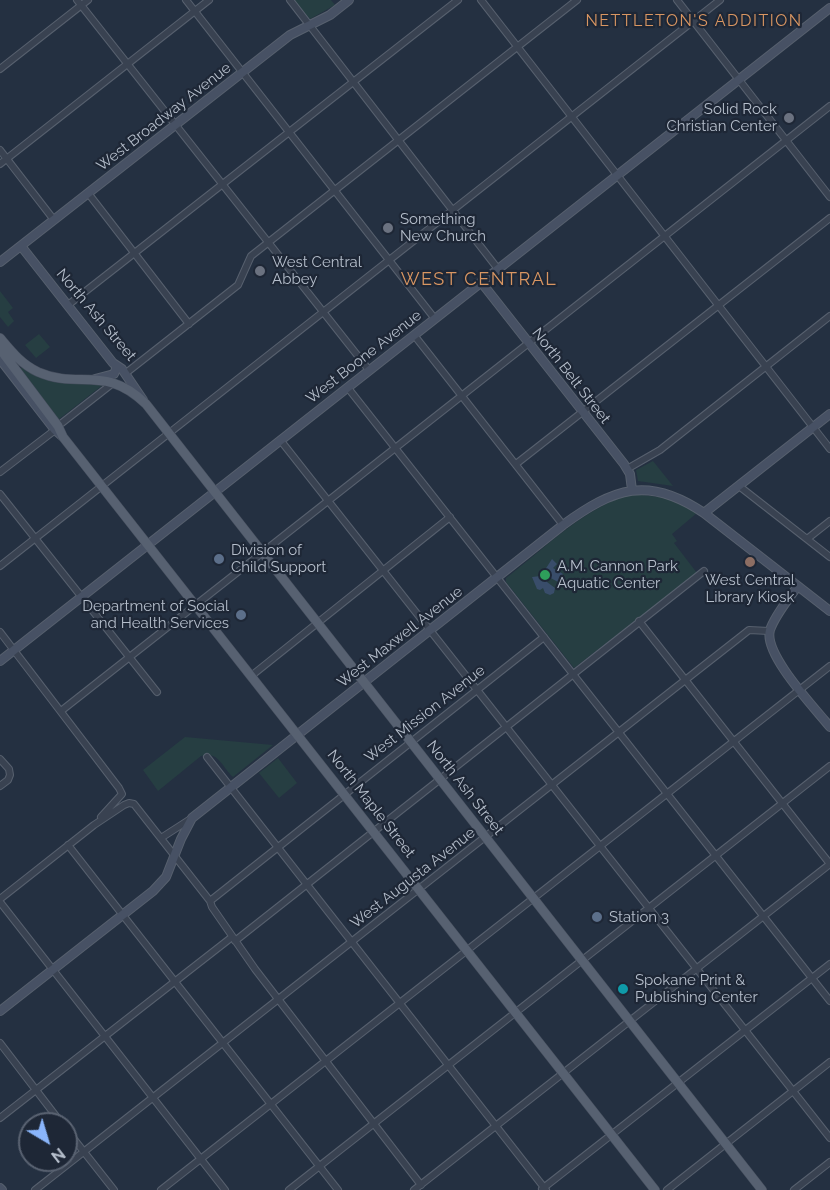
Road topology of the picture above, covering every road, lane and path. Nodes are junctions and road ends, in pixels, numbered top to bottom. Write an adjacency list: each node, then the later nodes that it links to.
1 (88, 0): 11 (street)
2 (186, 0): 13 (street)
3 (209, 0): 13 (street)
4 (290, 0): 15 (street)
5 (349, 0): 15 (street, West Broadway Avenue)
6 (458, 0): 21 (street)
7 (481, 0): 16 (street)
8 (577, 0): 16 (street)
9 (677, 0): 14 (street)
10 (720, 0): 14 (street)
11 (80, 3): 17 (street); 18 (street)
12 (830, 8): 20 (street, West Boone Avenue)
13 (195, 12): 17 (street); 19 (street)
14 (693, 21): 20 (street); 23 (street)
15 (309, 25): 19 (street, West Broadway Avenue); 21 (street)
16 (517, 46): 23 (street); 27 (street)
17 (128, 64): 24 (street); 29 (street)
18 (0, 69)
19 (242, 72): 24 (street, West Broadway Avenue); 25 (street)
20 (739, 79): 26 (street); 31 (street, West Boone Avenue)
21 (353, 82): 25 (street); 27 (street)
22 (830, 106): 26 (street)
23 (572, 117): 31 (street); 36 (street)
24 (176, 124): 32 (street); 34 (street, West Broadway Avenue)
25 (290, 132): 32 (street); 33 (street)
26 (786, 140): 35 (street); 39 (street)
27 (399, 141): 33 (street); 36 (street)
28 (0, 150): 29 (street)
29 (7, 159): 30 (street); 38 (street)
30 (0, 164)
31 (617, 175): 39 (street); 45 (street, West Boone Avenue)
32 (223, 185): 40 (street); 42 (street)
33 (335, 190): 40 (street); 43 (street)
34 (88, 194): 38 (street, West Broadway Avenue); 42 (street)
35 (830, 197)
36 (452, 210): 43 (street); 45 (street)
37 (830, 218): 48 (street)
38 (54, 220): 41 (street, West Broadway Avenue)
39 (664, 236): 48 (street); 55 (street)
40 (268, 243): 49 (street); 52 (street)
41 (21, 246): 44 (street, West Broadway Avenue); 47 (street, North Ash Street)
42 (134, 254): 47 (street); 52 (street)
43 (389, 260): 49 (street); 51 (street)
44 (0, 262)
45 (498, 269): 46 (street, West Boone Avenue)
46 (481, 282): 51 (street, West Boone Avenue); 55 (street, North Belt Street)
47 (68, 305): 60 (street, North Ash Street)
48 (718, 306): 58 (street); 65 (street)
49 (323, 312): 59 (street); 69 (street)
50 (830, 316): 58 (street)
51 (435, 319): 53 (street, West Boone Avenue)
52 (189, 324): 61 (street)
53 (414, 335): 59 (street, West Boone Avenue); 63 (street)
54 (0, 338): 60 (main road)
55 (528, 343): 63 (street); 65 (street, North Belt Street)
56 (0, 349): 68 (main road, North Maple Street)
57 (0, 359): 68 (street, North Maple Street)
58 (766, 367): 67 (street); 74 (street)
59 (369, 370): 62 (street, West Boone Avenue)
60 (114, 374): 61 (street, North Ash Street); 64 (main road, North Ash Street); 68 (street)
61 (126, 374): 64 (street, North Ash Street)
62 (348, 387): 70 (street, West Boone Avenue); 71 (street)
63 (461, 395): 71 (street); 73 (street)
64 (146, 404): 69 (main road, North Ash Street)
65 (582, 411): 73 (street); 74 (street, North Belt Street)
66 (830, 414): 67 (street)
67 (813, 427): 72 (street); 77 (street)
68 (56, 428): 75 (street); 76 (main road, North Maple Street)
69 (168, 434): 76 (street); 79 (main road, North Ash Street)
70 (281, 441): 79 (street, West Boone Avenue); 81 (street)
71 (395, 448): 81 (street); 83 (street)
72 (830, 449)
73 (516, 464): 85 (street)
74 (627, 470): 78 (street, North Belt Street)
75 (0, 472)
76 (101, 486): 86 (street); 88 (main road, North Maple Street)
77 (739, 486): 82 (street); 87 (street)
78 (632, 490): 82 (street); 85 (street, West Maxwell Avenue)
79 (215, 493): 88 (street, West Boone Avenue); 89 (main road, North Ash Street)
80 (0, 494): 86 (street)
81 (328, 501): 89 (street); 92 (street)
82 (704, 513): 95 (street)
83 (450, 517): 92 (street); 94 (street)
84 (830, 521): 87 (street)
85 (563, 525): 94 (street, West Maxwell Avenue)
86 (35, 538): 91 (street); 96 (street)
87 (807, 539): 90 (street)
88 (148, 546): 96 (street, West Boone Avenue); 97 (main road, North Maple Street)
89 (261, 552): 97 (street); 100 (main road, North Ash Street)
90 (830, 557)
91 (0, 566)
92 (383, 571): 100 (street); 101 (street)
93 (704, 571): 99 (street)
94 (497, 577): 101 (street, West Maxwell Avenue); 104 (street)
95 (797, 587): 98 (street); 102 (street)
96 (82, 597): 105 (street, West Boone Avenue); 106 (street)
97 (195, 604): 106 (street); 110 (main road, North Maple Street)
98 (830, 611)
99 (639, 621): 109 (street); 111 (street)
100 (317, 624): 110 (street); 112 (main road, North Ash Street)
101 (430, 630): 112 (street, West Maxwell Avenue); 113 (street)
102 (769, 631): 111 (street, West Augusta Avenue); 114 (street)
103 (0, 632): 105 (street)
104 (544, 637): 109 (street); 113 (street, West Mission Avenue)
105 (14, 650): 107 (street, West Boone Avenue); 116 (street)
106 (129, 656): 115 (street); 116 (street)
107 (0, 661)
108 (830, 666): 114 (street)
109 (573, 674): 117 (street); 119 (street)
110 (251, 676): 120 (main road, North Maple Street)
111 (685, 681): 119 (street, West Augusta Avenue); 121 (street)
112 (363, 683): 120 (street, West Maxwell Avenue); 122 (main road, North Ash Street)
113 (478, 690): 117 (street); 122 (street, West Mission Avenue)
114 (800, 690): 118 (street); 121 (street)
115 (157, 692)
116 (61, 711): 134 (street)
117 (506, 726): 126 (street); 127 (street)
118 (830, 727)
119 (619, 732): 127 (street, West Augusta Avenue); 131 (street)
120 (298, 735): 129 (street, West Maxwell Avenue); 130 (main road, North Maple Street)
121 (733, 742): 131 (street); 132 (street)
122 (411, 743): 126 (main road, North Ash Street); 130 (street, West Mission Avenue)
123 (207, 757): 129 (street)
124 (0, 759): 128 (street)
125 (830, 766): 132 (street)
126 (439, 779): 135 (street); 136 (main road, North Ash Street)
127 (552, 785): 136 (street, West Augusta Avenue); 139 (street)
128 (0, 786)
129 (231, 788): 133 (street, West Maxwell Avenue); 140 (street)
130 (345, 794): 135 (main road, North Maple Street); 140 (street, West Mission Avenue)
131 (667, 794): 139 (street); 141 (street)
132 (782, 803): 141 (street); 143 (street)
133 (192, 818): 137 (street, West Maxwell Avenue); 142 (street, West Maxwell Avenue)
134 (94, 825): 137 (street); 138 (street)
135 (374, 831): 144 (street); 145 (main road, North Maple Street)
136 (485, 837): 145 (street, West Augusta Avenue); 146 (main road, North Ash Street)
137 (161, 838): 142 (street)
138 (68, 845): 147 (street); 150 (street)
139 (600, 846): 146 (street); 149 (street)
140 (277, 848): 144 (street); 148 (street, West Mission Avenue)
141 (715, 855): 149 (street); 151 (street)
142 (175, 857): 148 (street); 150 (street, West Maxwell Avenue)
143 (830, 864): 151 (street)
144 (306, 885): 152 (street); 153 (street)
145 (419, 889): 153 (street, West Augusta Avenue); 154 (main road, North Maple Street)
146 (534, 899): 154 (street); 155 (main road, North Ash Street)
147 (0, 901): 157 (street)
148 (210, 901): 152 (street)
149 (649, 908): 155 (street); 158 (street)
150 (123, 914): 157 (street, West Maxwell Avenue); 160 (street)
151 (764, 916): 158 (street); 159 (street)
152 (234, 939): 160 (street); 161 (street)
153 (352, 943): 161 (street, West Augusta Avenue); 163 (street)
154 (468, 950): 163 (street); 165 (main road, North Maple Street)
155 (582, 961): 165 (street); 166 (main road, North Ash Street)
156 (830, 964): 159 (street)
157 (54, 969): 164 (street, West Maxwell Avenue); 168 (street)
158 (697, 969): 166 (street); 167 (street)
159 (812, 978): 162 (street); 167 (street)
160 (176, 982): 168 (street); 170 (street)
161 (279, 1000): 170 (street, West Augusta Avenue); 171 (street)
162 (830, 1001)
163 (400, 1003): 171 (street); 173 (street)
164 (0, 1011)
165 (516, 1012): 173 (street); 174 (main road, North Maple Street)
166 (630, 1021): 174 (street); 175 (main road, North Ash Street)
167 (745, 1030): 175 (street); 177 (street)
168 (106, 1036): 176 (street); 178 (street)
169 (0, 1043): 176 (street)
170 (223, 1043): 178 (street, West Augusta Avenue); 179 (street)
171 (326, 1061): 179 (street); 182 (street)
172 (830, 1062): 177 (street)
173 (449, 1065): 182 (street); 183 (street)
174 (564, 1073): 183 (street); 184 (main road, North Maple Street)
175 (678, 1082): 184 (street); 186 (main road, North Ash Street)
176 (37, 1089): 180 (street); 181 (street)
177 (793, 1091): 185 (street); 186 (street)
178 (153, 1097): 188 (street, West Augusta Avenue); 189 (street)
179 (271, 1104): 189 (street); 191 (street)
180 (53, 1112)
181 (0, 1118)
182 (374, 1124): 191 (street); 192 (street)
183 (496, 1126): 192 (street); 193 (street)
184 (612, 1134): 193 (street); 201 (main road, North Maple Street)
185 (830, 1138)
186 (726, 1144): 202 (street); 203 (main road, North Ash Street)
187 (78, 1145): 188 (street)
188 (83, 1151): 194 (street, West Augusta Avenue); 195 (street)
189 (201, 1159): 196 (street); 197 (street)
190 (830, 1162): 204 (street)
191 (319, 1166): 198 (street); 199 (street)
192 (420, 1185): 200 (street)
193 (544, 1189)
194 (35, 1190)
195 (114, 1190)
196 (161, 1190)
197 (225, 1190)
198 (289, 1190)
199 (338, 1190)
200 (414, 1190)
201 (655, 1190)
202 (667, 1190)
203 (762, 1190)
204 (794, 1190)

